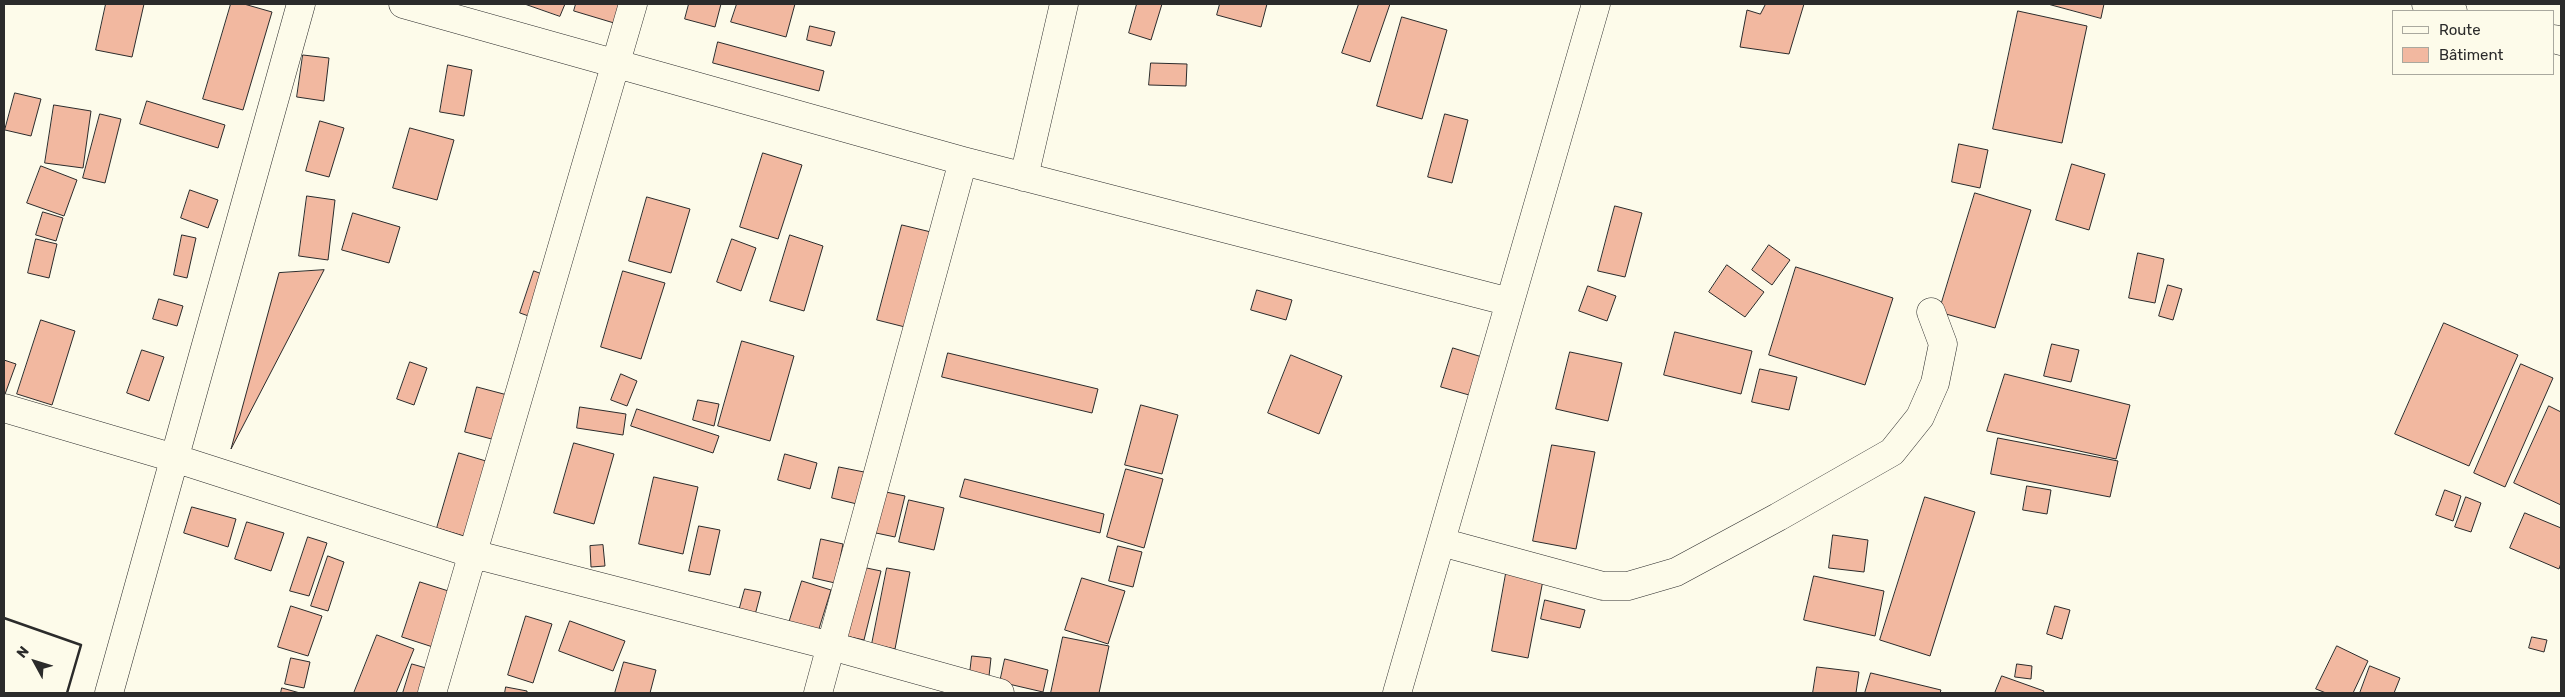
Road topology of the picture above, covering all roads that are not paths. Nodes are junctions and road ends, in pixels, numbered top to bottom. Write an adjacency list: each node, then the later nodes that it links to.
1 (301, 4): 14 (street)
2 (403, 4): 8 (street)
3 (633, 4): 8 (street)
4 (1064, 4): 10 (street)
5 (1596, 4): 11 (street)
6 (2426, 4): 7 (street)
7 (2450, 10)
8 (616, 65): 9 (street); 16 (street)
9 (963, 161): 10 (street); 17 (street)
10 (1024, 177): 11 (street)
11 (1510, 302): 15 (street)
12 (1932, 312): 15 (street)
13 (4, 408): 14 (street)
14 (174, 458): 16 (street); 18 (street)
15 (1441, 542): 22 (street)
16 (473, 554): 17 (street); 19 (street)
17 (831, 646): 20 (street); 21 (street)
18 (109, 693)
19 (432, 693)
20 (818, 693)
21 (1000, 693)
22 (1397, 693)

